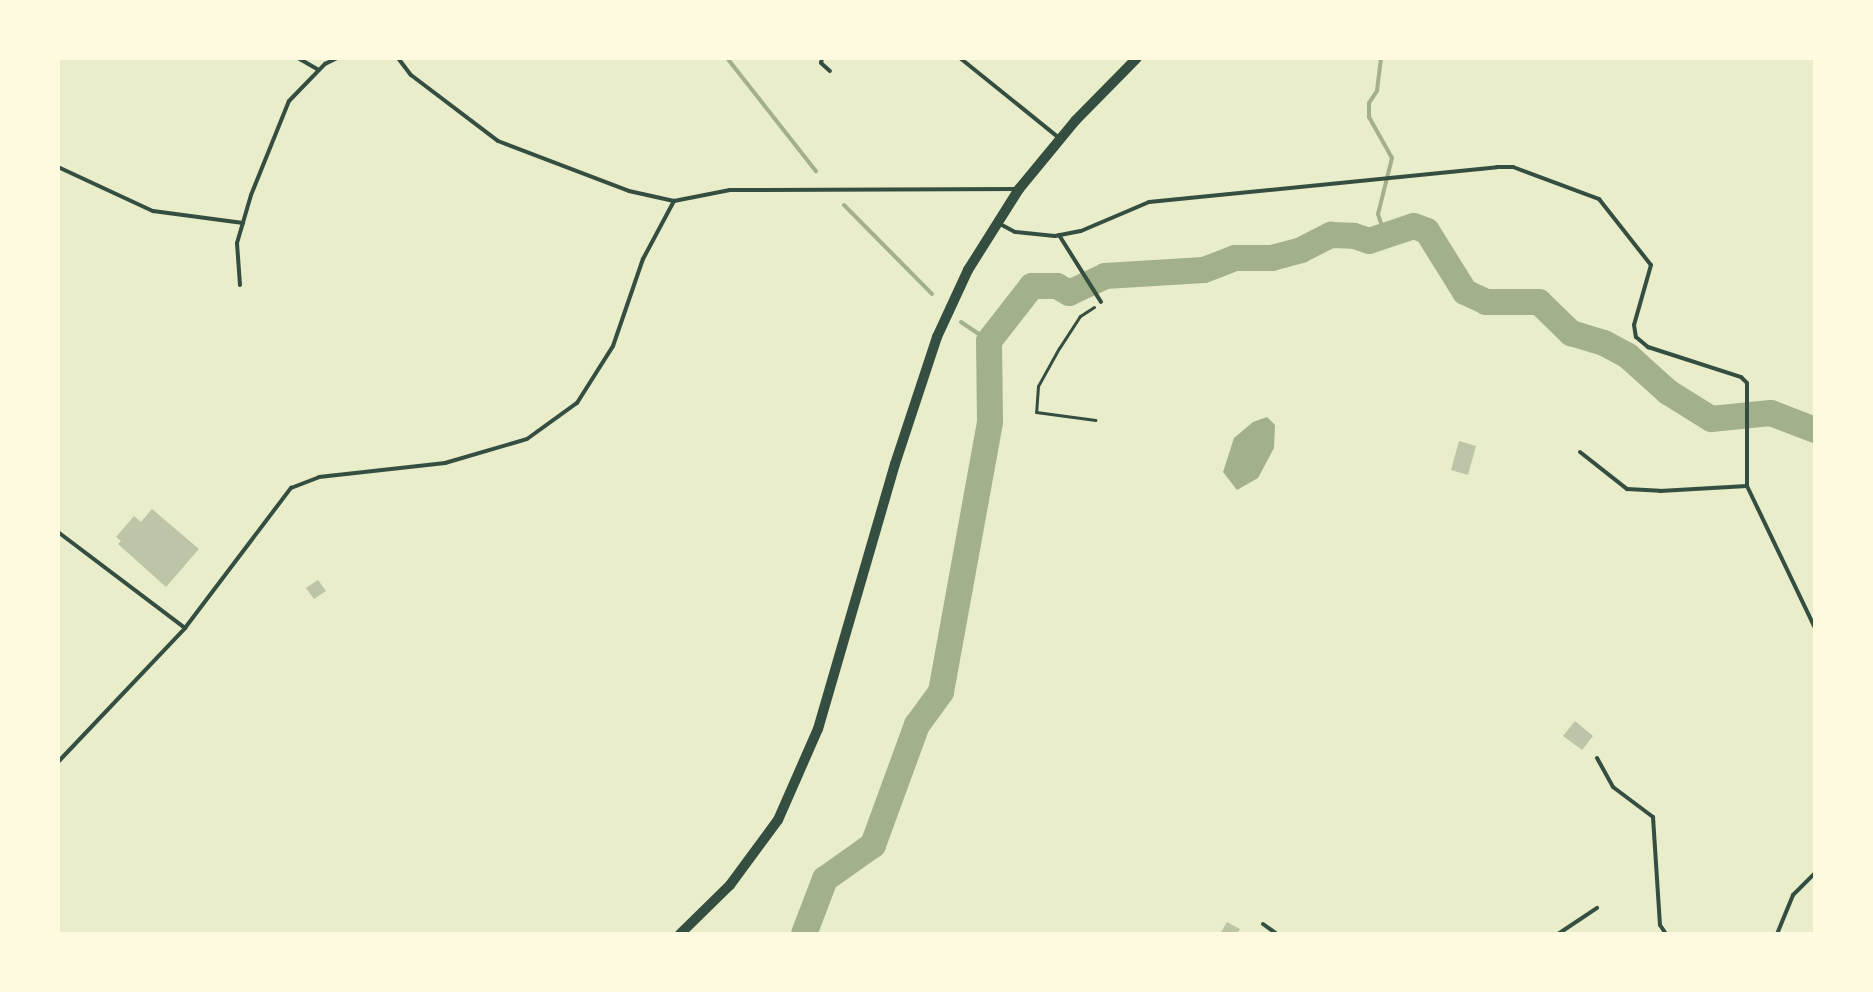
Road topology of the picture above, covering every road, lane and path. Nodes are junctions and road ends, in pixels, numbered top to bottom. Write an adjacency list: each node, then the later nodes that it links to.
1 (298, 58): 7 (lane)
2 (337, 58): 7 (lane)
3 (398, 58): 12 (lane)
4 (822, 58): 8 (lane)
5 (960, 58): 9 (lane)
6 (1137, 58): 9 (street)
7 (319, 70): 13 (lane)
8 (830, 71)
9 (1060, 139): 11 (street)
10 (58, 167): 13 (lane)
11 (1019, 189): 12 (lane); 14 (street)
12 (674, 201): 22 (lane)
13 (243, 223): 16 (lane)
14 (998, 223): 15 (lane); 29 (street)
15 (1059, 235): 17 (lane); 20 (lane)
16 (240, 285)
17 (1101, 302): 18 (path)
18 (1095, 420)
19 (1580, 452): 20 (lane)
20 (1747, 486): 23 (lane)
21 (58, 532): 22 (lane)
22 (185, 628): 25 (lane)
23 (1815, 628)
24 (1597, 758): 32 (lane)
25 (58, 762)
26 (1815, 873): 33 (lane)
27 (1597, 908): 31 (lane)
28 (1263, 924): 30 (lane)
29 (680, 934)
30 (1277, 934)
31 (1558, 934)
32 (1666, 934)
33 (1777, 934)

